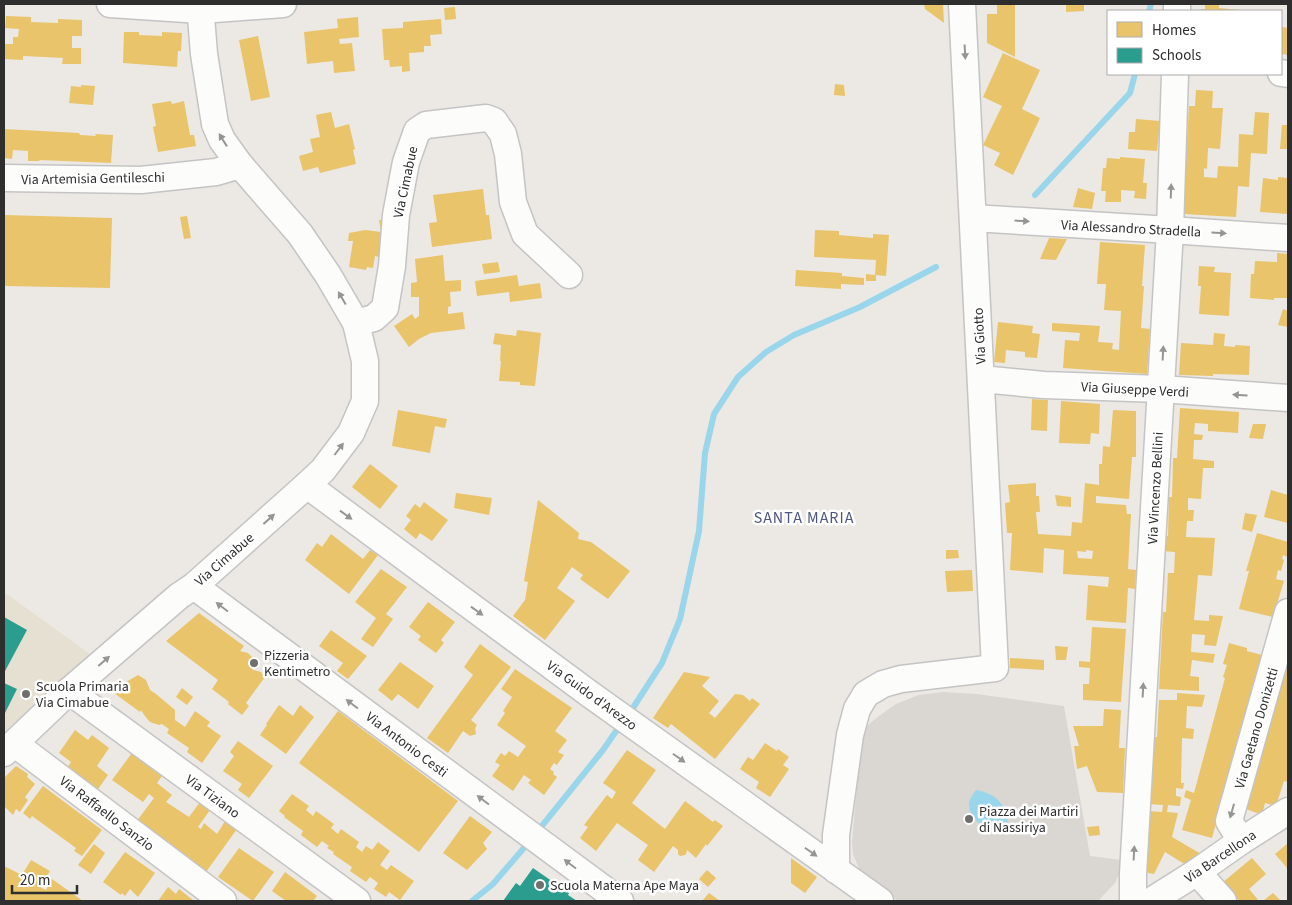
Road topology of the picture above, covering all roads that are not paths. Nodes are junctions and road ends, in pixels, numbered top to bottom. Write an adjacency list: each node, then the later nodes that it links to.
1 (110, 4): 4 (street)
2 (283, 4): 4 (street)
3 (962, 4): 8 (street, Via Giotto, one-way to 8)
4 (201, 7): 6 (street, Via Cimabue, one-way to 4)
5 (1175, 75): 9 (street, Via Vincenzo Bellini, one-way to 5)
6 (240, 165): 7 (street, Via Artemisia Gentileschi); 12 (street, Via Cimabue, one-way to 6)
7 (4, 178)
8 (973, 218): 9 (street, Via Alessandro Stradella, one-way to 9); 13 (street, Via Giotto)
9 (1170, 230): 10 (street, Via Alessandro Stradella, one-way to 10); 14 (street, Via Vincenzo Bellini, one-way to 9)
10 (1288, 238)
11 (569, 275): 12 (street, Via Cimabue)
12 (356, 323): 16 (street, Via Cimabue, one-way to 12)
13 (981, 379): 14 (street, Via Giuseppe Verdi); 23 (street, Via Giotto)
14 (1160, 389): 15 (street, Via Giuseppe Verdi, one-way to 14); 29 (street, Via Vincenzo Bellini, one-way to 14)
15 (1288, 398)
16 (307, 485): 17 (street, Via Cimabue, one-way to 16); 23 (street, Via Guido d'Arezzo, one-way to 23)
17 (194, 586): 19 (street, Via Cimabue, one-way to 17); 27 (street, Via Antonio Cesti, one-way to 17)
18 (1288, 612): 22 (street, Via Gaetano Donizetti, one-way to 22)
19 (69, 691): 20 (street, Via Cimabue); 26 (street, Via Tiziano)
20 (9, 748): 25 (street, Via Raffaello Sanzio)
21 (1288, 811): 22 (street, Via Barcellona)
22 (1241, 841): 24 (street, Via Barcellona)
23 (836, 870): 28 (street, Via Guido d'Arezzo)
24 (1197, 872): 30 (street, Via Barcellona); 31 (street)
25 (223, 901)
26 (357, 901)
27 (620, 901)
28 (880, 901)
29 (1134, 901)
30 (1151, 901)
31 (1223, 901)

